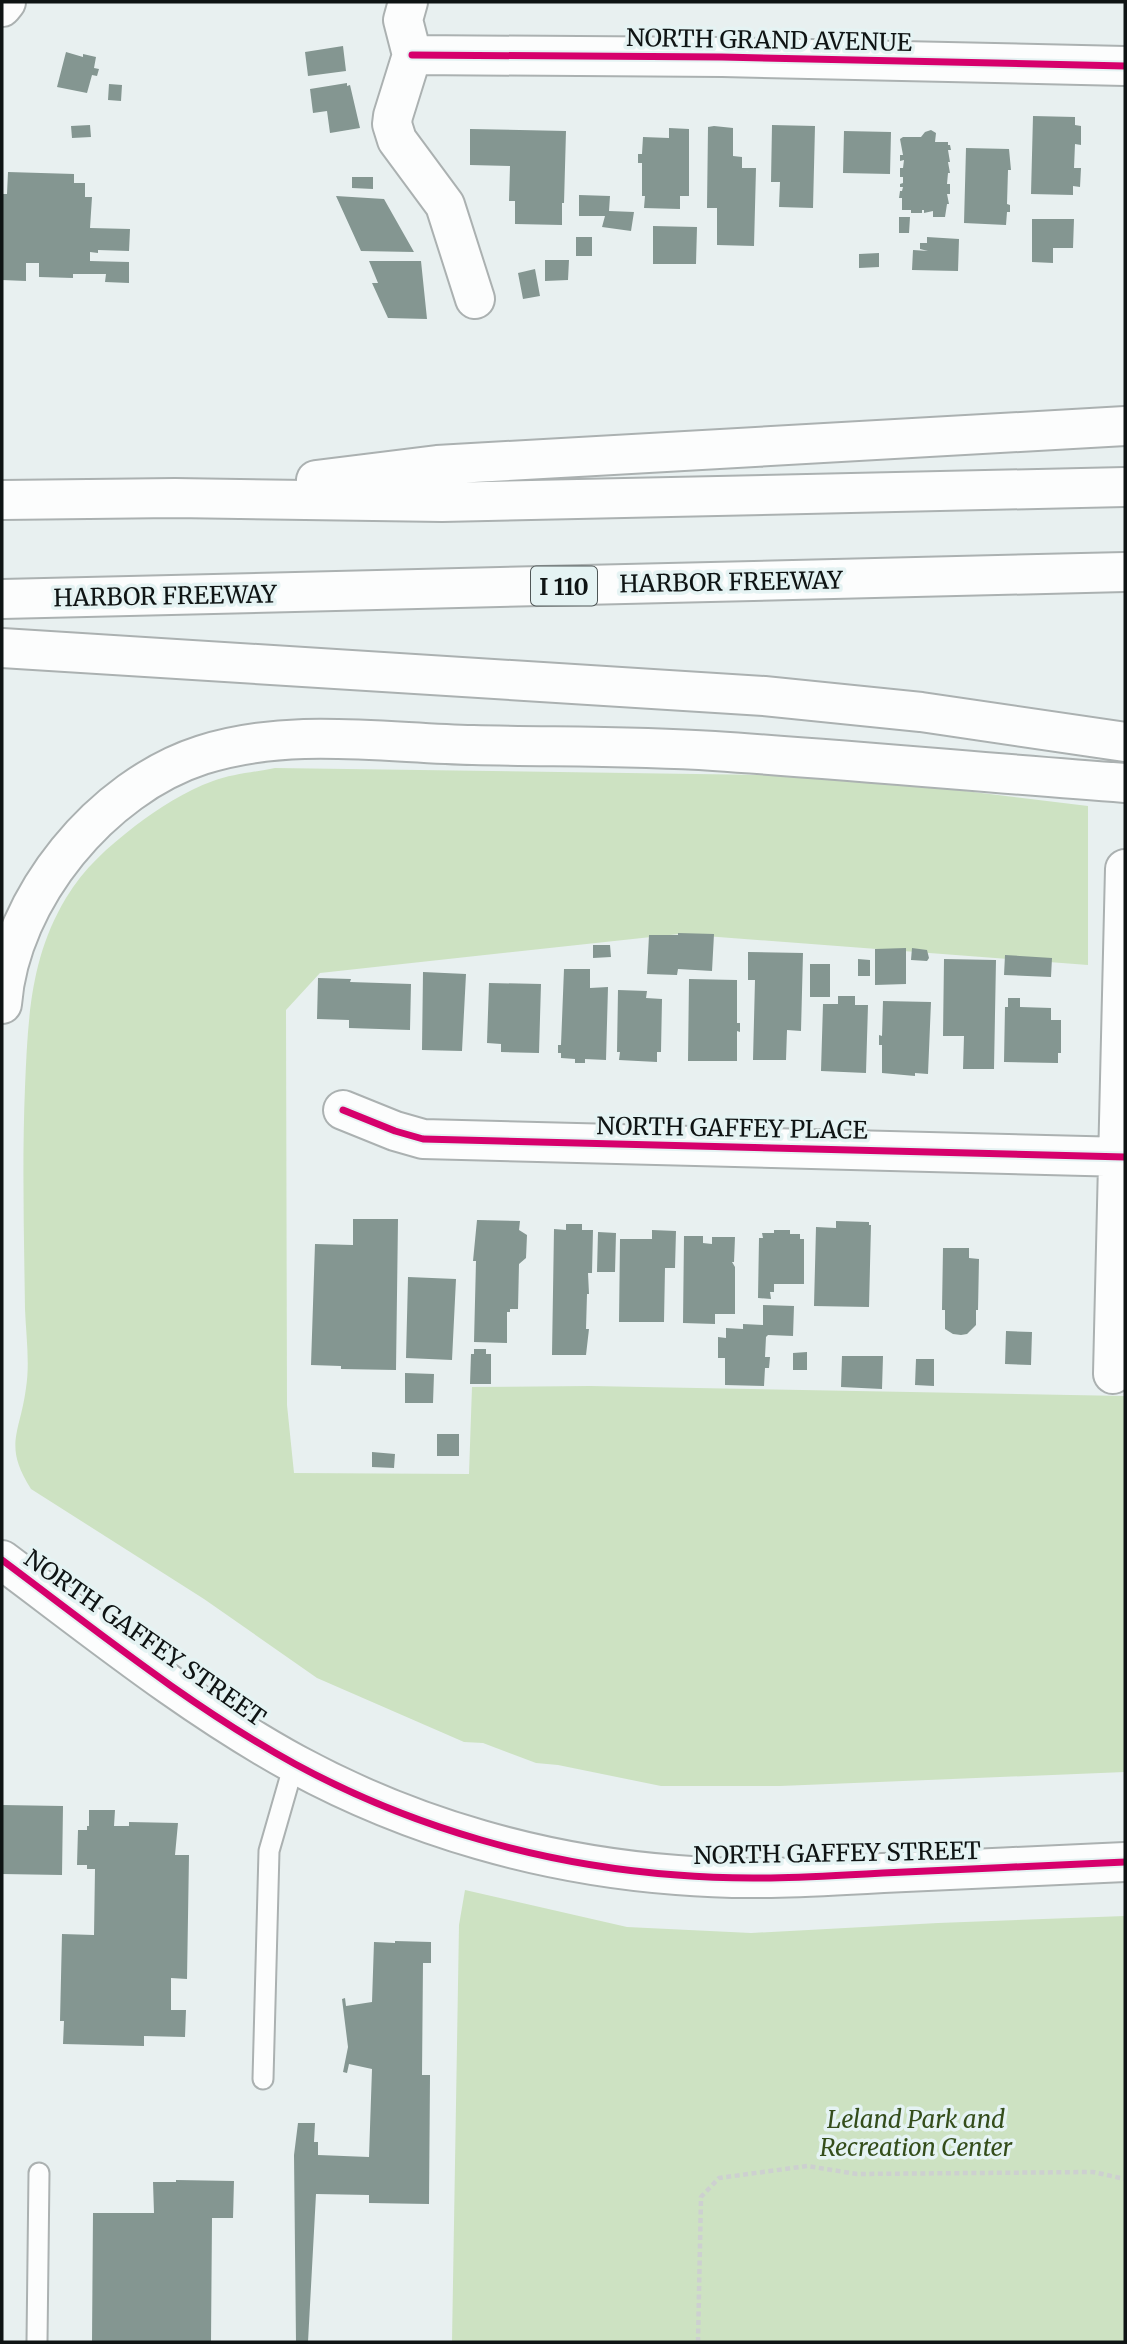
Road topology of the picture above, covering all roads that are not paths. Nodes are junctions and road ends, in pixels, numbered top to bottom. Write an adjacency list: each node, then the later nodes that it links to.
1 (6, 2): 3 (main road)
2 (408, 2): 4 (main road)
3 (2, 6)
4 (412, 55): 5 (main road, NORTH GRAND AVENUE); 6 (main road)
5 (1125, 66)
6 (475, 299)
7 (1125, 426): 9 (main road)
8 (1125, 486): 9 (main road)
9 (175, 498): 10 (main road)
10 (2, 500)
11 (1125, 572): 12 (main road, HARBOR FREEWAY / I 110)
12 (2, 599)
13 (2, 648): 14 (main road)
14 (1125, 743)
15 (1125, 783): 18 (main road)
16 (1125, 869): 17 (main road)
17 (1124, 907): 20 (main road)
18 (2, 1004)
19 (343, 1110): 20 (main road, NORTH GAFFEY PLACE)
20 (1122, 1157): 21 (main road)
21 (1113, 1374)
22 (2, 1560): 23 (main road, NORTH GAFFEY STREET)
23 (295, 1763): 24 (main road, NORTH GAFFEY STREET); 25 (lane)
24 (1125, 1862)
25 (263, 2079)
26 (39, 2173): 27 (lane)
27 (37, 2342)

